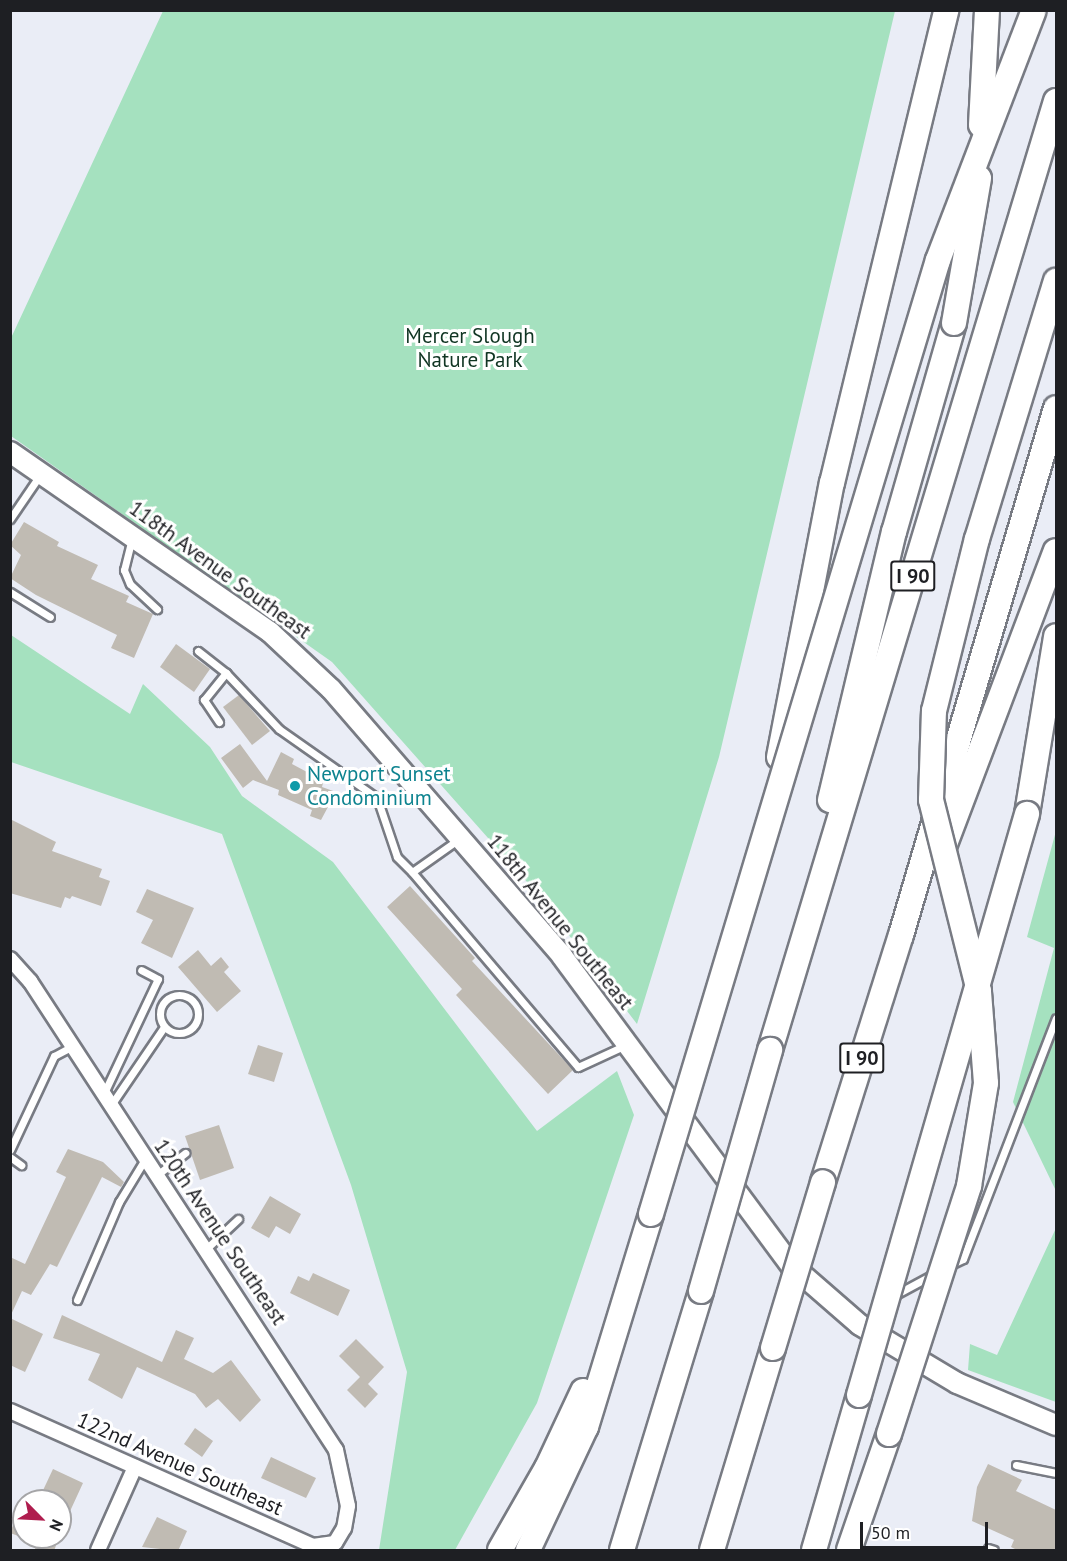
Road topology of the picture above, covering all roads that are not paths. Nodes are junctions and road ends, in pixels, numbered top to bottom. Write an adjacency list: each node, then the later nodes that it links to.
1 (946, 10): 23 (highway, bridge)
2 (987, 10): 31 (highway, bridge)
3 (1033, 11): 23 (highway, bridge)
4 (1056, 101): 31 (highway, I 90)
5 (1056, 281): 60 (highway, bridge)
6 (1056, 408): 24 (highway, I 90, bridge)
7 (10, 452): 8 (street, 118th Avenue Southeast)
8 (41, 472): 9 (lane); 10 (street, 118th Avenue Southeast)
9 (10, 519)
10 (133, 536): 13 (lane); 21 (street, 118th Avenue Southeast)
11 (1056, 551): 24 (highway, bridge)
12 (10, 592): 14 (lane)
13 (157, 609)
14 (50, 617)
15 (1056, 636): 20 (highway)
16 (198, 651): 17 (lane)
17 (226, 673): 19 (lane); 22 (lane)
18 (1056, 720): 20 (highway)
19 (219, 723)
20 (1027, 814): 47 (highway, bridge)
21 (461, 838): 22 (lane); 29 (street, 118th Avenue Southeast)
22 (412, 872): 29 (lane)
23 (749, 896): 41 (highway, bridge)
24 (901, 935): 57 (highway, I 90, bridge)
25 (10, 959): 30 (street, 120th Avenue Southeast)
26 (141, 970): 32 (lane)
27 (1056, 1018): 43 (lane)
28 (164, 1027): 28 (lane); 32 (lane)
29 (627, 1045): 46 (street, 118th Avenue Southeast)
30 (73, 1046): 32 (street, 120th Avenue Southeast); 33 (lane)
31 (770, 1050): 44 (highway, I 90, bridge)
32 (108, 1099): 36 (street, 120th Avenue Southeast)
33 (10, 1150)
34 (185, 1153): 38 (lane)
35 (10, 1157): 37 (lane)
36 (145, 1159): 38 (street, 120th Avenue Southeast); 42 (lane)
37 (21, 1165)
38 (157, 1175): 40 (street, 120th Avenue Southeast)
39 (238, 1219): 40 (lane)
40 (206, 1249): 51 (street, 120th Avenue Southeast)
41 (632, 1279): 53 (highway); 54 (highway)
42 (77, 1300)
43 (874, 1306)
44 (669, 1401): 55 (highway); 56 (highway, I 90)
45 (10, 1411): 49 (street, 122nd Avenue Southeast)
46 (1056, 1425)
47 (848, 1436): 58 (highway); 59 (highway)
48 (1016, 1465): 50 (lane)
49 (135, 1467): 51 (street, 122nd Avenue Southeast); 52 (street)
50 (1056, 1473)
51 (338, 1547)
52 (98, 1551)
53 (500, 1551)
54 (528, 1551)
55 (612, 1551)
56 (622, 1551)
57 (712, 1551)
58 (814, 1551)
59 (830, 1551)
60 (849, 1551)

